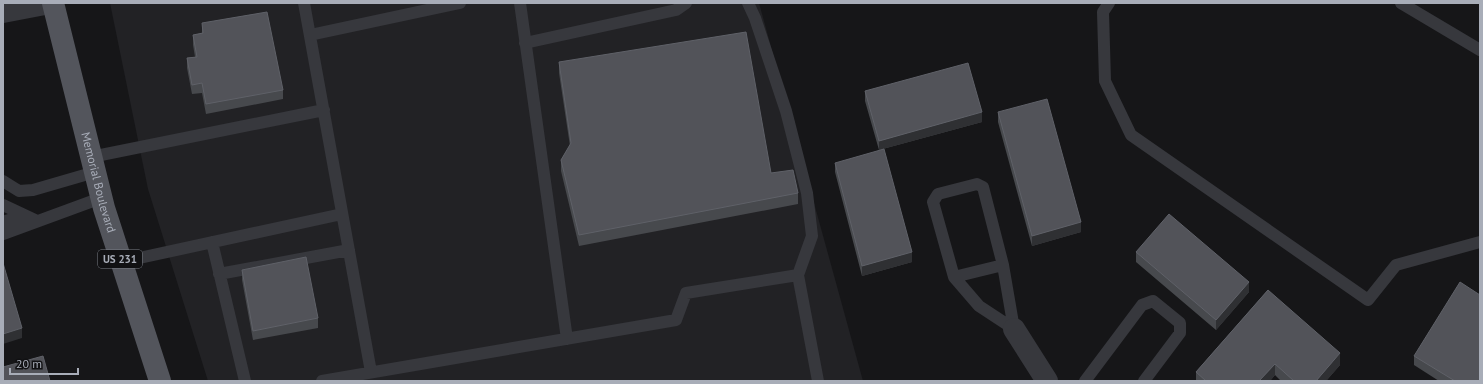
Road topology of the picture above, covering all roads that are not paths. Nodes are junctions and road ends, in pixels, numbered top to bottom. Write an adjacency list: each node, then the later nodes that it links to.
1 (51, 3): 9 (street); 14 (main road, Memorial Boulevard / US 231)
2 (304, 3): 10 (lane)
3 (460, 3): 10 (lane)
4 (520, 3): 11 (lane)
5 (686, 3): 11 (lane)
6 (748, 3): 28 (lane)
7 (1108, 3): 24 (lane)
8 (1401, 3): 12 (lane)
9 (3, 12)
10 (310, 35): 13 (lane)
11 (525, 43): 32 (lane)
12 (1480, 50)
13 (324, 110): 14 (lane); 18 (lane)
14 (93, 165): 15 (lane); 16 (main road, Memorial Boulevard / US 231)
15 (3, 182)
16 (102, 198): 20 (lane); 26 (main road, Memorial Boulevard / US 231)
17 (5, 208): 19 (lane)
18 (342, 214): 23 (lane); 25 (lane)
19 (24, 215): 20 (lane); 21 (lane)
20 (37, 221): 22 (lane)
21 (3, 222)
22 (3, 234)
23 (212, 242): 26 (lane); 29 (lane)
24 (1480, 242)
25 (349, 250): 29 (lane); 33 (lane)
26 (121, 262): 34 (main road, Memorial Boulevard / US 231)
27 (1003, 265): 30 (lane); 30 (lane); 31 (lane)
28 (798, 275): 32 (lane); 37 (lane)
29 (220, 277): 35 (lane)
30 (954, 277): 31 (lane)
31 (1014, 329): 38 (street)
32 (566, 339): 33 (lane)
33 (371, 372): 36 (lane)
34 (160, 381)
35 (245, 381)
36 (322, 381)
37 (818, 381)
38 (1047, 381)
39 (1085, 381): 40 (lane)
40 (1144, 381)

